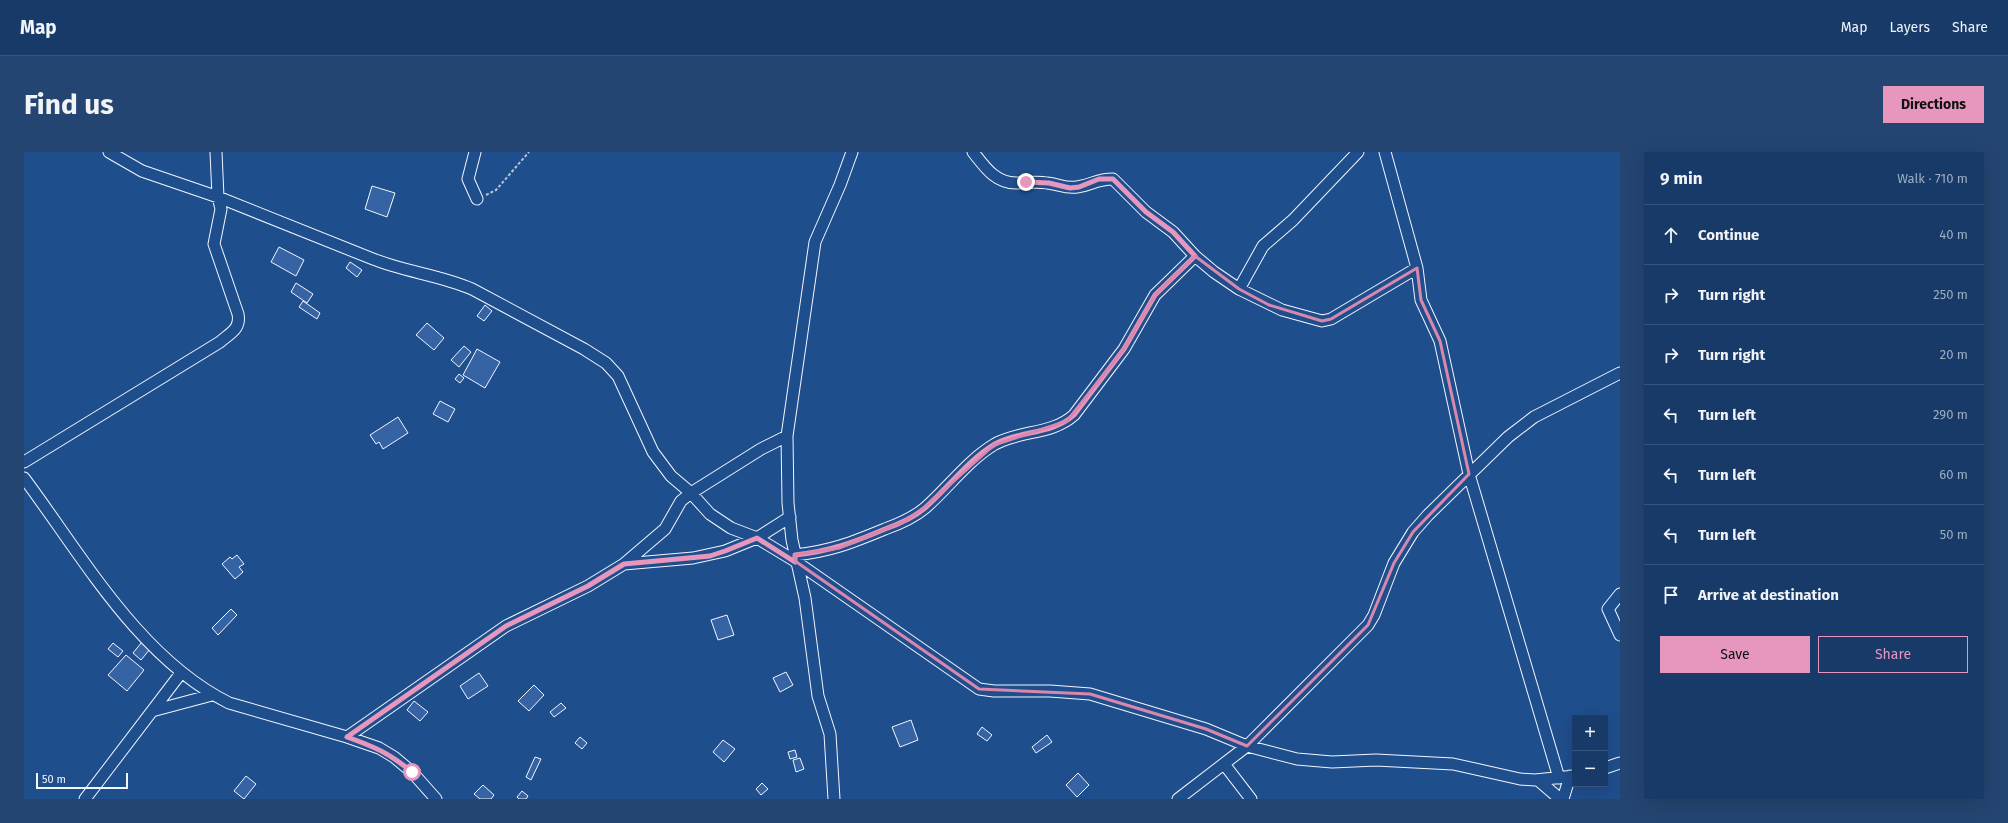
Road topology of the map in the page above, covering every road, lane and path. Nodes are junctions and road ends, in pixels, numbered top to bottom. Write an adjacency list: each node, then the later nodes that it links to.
1 (109, 152): 9 (street)
2 (216, 152): 9 (street)
3 (475, 152): 10 (street)
4 (528, 152): 10 (path)
5 (852, 152): 15 (street)
6 (973, 152): 11 (street)
7 (1358, 152): 13 (street)
8 (1385, 152): 12 (street)
9 (218, 197): 16 (street); 19 (street)
10 (477, 199)
11 (1195, 256): 13 (street); 22 (street)
12 (1417, 268): 13 (street); 17 (street)
13 (1239, 289)
14 (1620, 373): 17 (street)
15 (787, 436): 19 (street); 20 (street)
16 (24, 462)
17 (1468, 474): 30 (street); 34 (street)
18 (24, 478): 26 (street)
19 (691, 493): 21 (street); 23 (street)
20 (790, 517): 21 (street); 22 (street)
21 (757, 538): 22 (street); 23 (street)
22 (795, 558): 30 (street); 38 (street)
23 (624, 564): 29 (street)
24 (1620, 594): 25 (street)
25 (1620, 635)
26 (181, 673): 27 (street); 28 (street)
27 (212, 695): 28 (street); 29 (street)
28 (152, 711): 36 (street)
29 (347, 737): 37 (street)
30 (1247, 746): 32 (street); 35 (street)
31 (1620, 763): 33 (street)
32 (1224, 764): 39 (street); 40 (street)
33 (1608, 767)
34 (1568, 777): 35 (street); 41 (street)
35 (1538, 780): 41 (street)
36 (85, 799)
37 (436, 799)
38 (834, 799)
39 (1178, 799)
40 (1251, 799)
41 (1562, 799)

